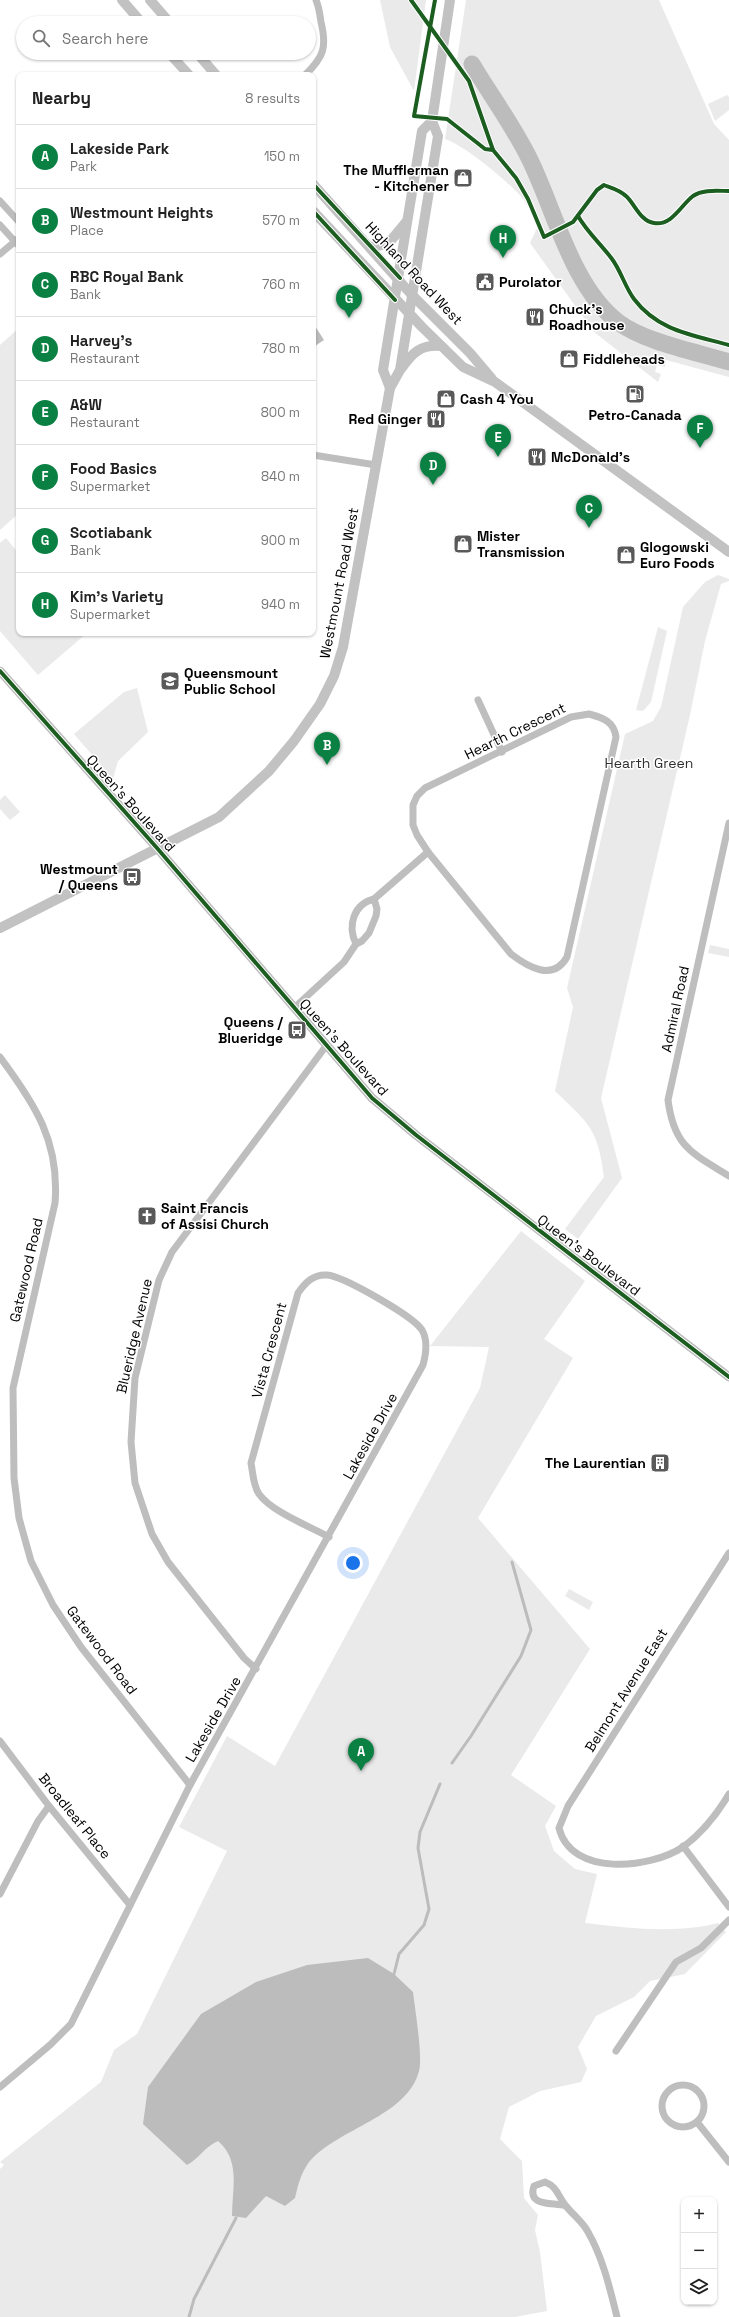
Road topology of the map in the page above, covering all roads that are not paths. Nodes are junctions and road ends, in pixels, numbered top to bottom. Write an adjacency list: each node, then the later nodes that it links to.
1 (122, 0): 5 (main road)
2 (150, 0): 6 (main road)
3 (316, 0): 11 (street)
4 (450, 0): 12 (main road, Westmount Road West)
5 (136, 16)
6 (164, 16)
7 (175, 60): 9 (main road)
8 (203, 60): 10 (main road)
9 (186, 72)
10 (213, 72)
11 (308, 72)
12 (432, 121): 17 (main road, Westmount Road West); 24 (main road, Westmount Road West)
13 (316, 187): 21 (main road, Highland Road West)
14 (0, 201): 16 (street)
15 (316, 214): 25 (main road, Highland Road West)
16 (16, 219)
17 (408, 220): 21 (main road); 23 (main road, Westmount Road West)
18 (0, 225): 19 (street)
19 (16, 240)
20 (16, 243): 22 (street)
21 (370, 247): 23 (main road, Highland Road West)
22 (0, 254)
23 (400, 278): 24 (main road, Highland Road West); 25 (main road, Westmount Road West)
24 (411, 294): 26 (main road, Westmount Road West); 29 (main road, Highland Road West)
25 (395, 300): 26 (main road, Highland Road West); 30 (main road, Westmount Road West)
26 (408, 314): 27 (main road, Highland Road West); 28 (main road, Westmount Road West)
27 (441, 346): 28 (main road); 29 (main road, Highland Road West)
28 (400, 370): 30 (main road, Westmount Road West)
29 (495, 382): 33 (main road, Highland Road West)
30 (390, 388): 32 (main road, Westmount Road West)
31 (316, 455): 32 (street)
32 (376, 465): 38 (main road, Westmount Road West)
33 (729, 552)
34 (0, 671): 38 (street, Queen's Boulevard)
35 (478, 700): 36 (street)
36 (502, 752): 39 (street, Hearth Crescent); 39 (street, Hearth Crescent)
37 (729, 823): 46 (street, Admiral Road)
38 (157, 848): 41 (main road, Westmount Road West); 43 (street, Queen's Boulevard)
39 (428, 852): 40 (street)
40 (374, 899): 42 (street); 42 (street)
41 (0, 928)
42 (356, 944): 43 (street)
43 (294, 1008): 44 (street, Queen's Boulevard)
44 (326, 1046): 48 (street, Queen's Boulevard); 51 (street, Blueridge Avenue)
45 (0, 1057): 53 (street, Gatewood Road)
46 (729, 1176)
47 (426, 1347): 49 (street, Lakeside Drive); 49 (street, Vista Crescent)
48 (729, 1377)
49 (329, 1537): 51 (street, Lakeside Drive)
50 (729, 1553): 56 (street, Belmont Avenue East)
51 (256, 1669): 53 (street, Lakeside Drive)
52 (0, 1741): 55 (street, Broadleaf Place)
53 (190, 1785): 58 (street, Lakeside Drive)
54 (729, 1794): 56 (street)
55 (49, 1806): 57 (street); 58 (street, Broadleaf Place)
56 (684, 1846): 59 (street)
57 (0, 1894)
58 (130, 1905): 62 (street, Lakeside Drive)
59 (729, 1907)
60 (729, 1920): 61 (street)
61 (616, 2052)
62 (0, 2087)
63 (697, 2122): 63 (street); 64 (street)
64 (729, 2162)
65 (566, 2206): 65 (street); 66 (street)
66 (617, 2317)

